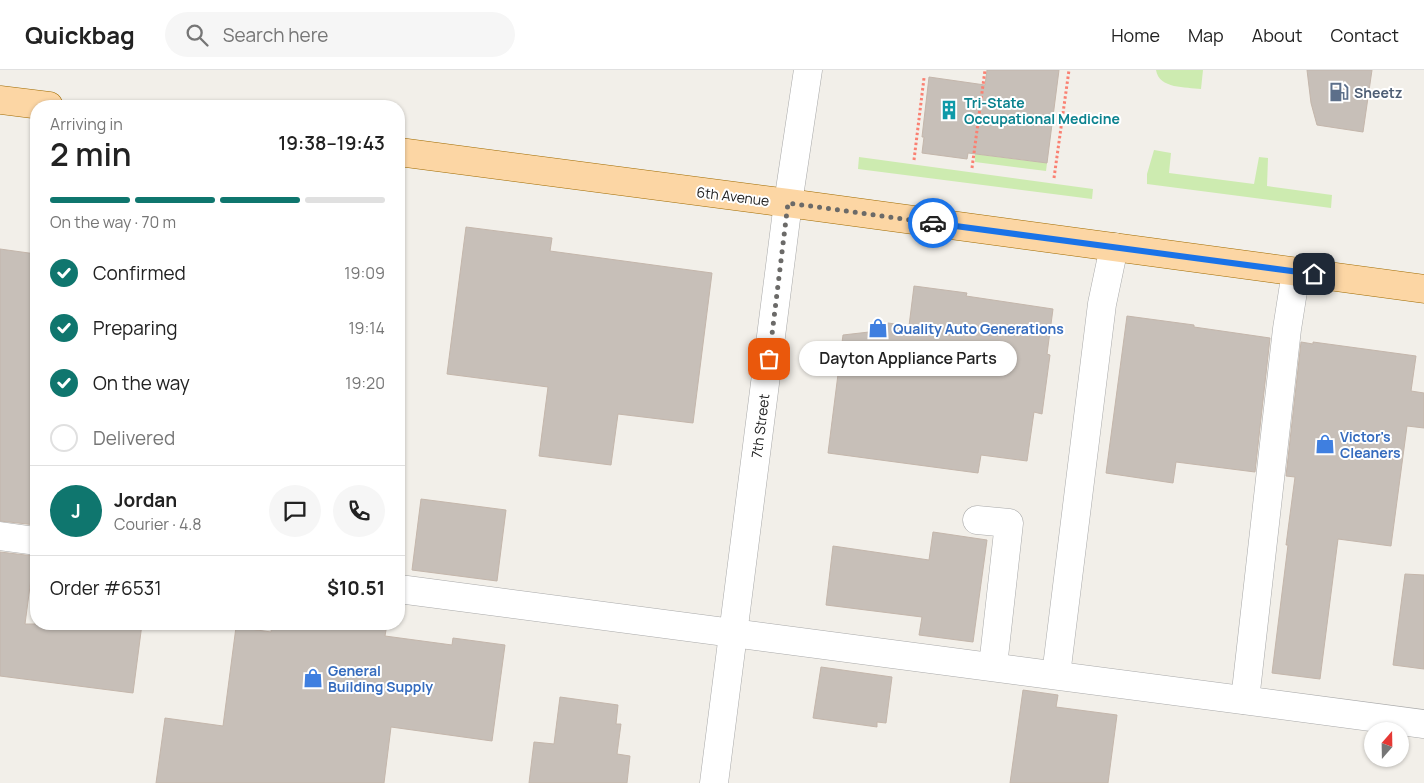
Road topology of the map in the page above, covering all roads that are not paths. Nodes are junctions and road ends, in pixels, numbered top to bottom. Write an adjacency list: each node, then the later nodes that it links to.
1 (808, 70): 5 (street, 7th Street)
2 (0, 100): 3 (main road)
3 (30, 104)
4 (405, 153): 5 (main road, 6th Avenue)
5 (788, 203): 6 (main road, 6th Avenue); 13 (street, 7th Street)
6 (1114, 247): 7 (main road, 6th Avenue); 15 (street)
7 (1296, 272): 8 (main road, 6th Avenue); 16 (street)
8 (1424, 289)
9 (977, 520): 14 (street)
10 (0, 536): 11 (street)
11 (30, 540)
12 (405, 589): 13 (street)
13 (734, 632): 14 (street); 18 (street, 7th Street)
14 (993, 666): 15 (street)
15 (1056, 675): 16 (street)
16 (1245, 700): 17 (street)
17 (1424, 724)
18 (714, 783)

